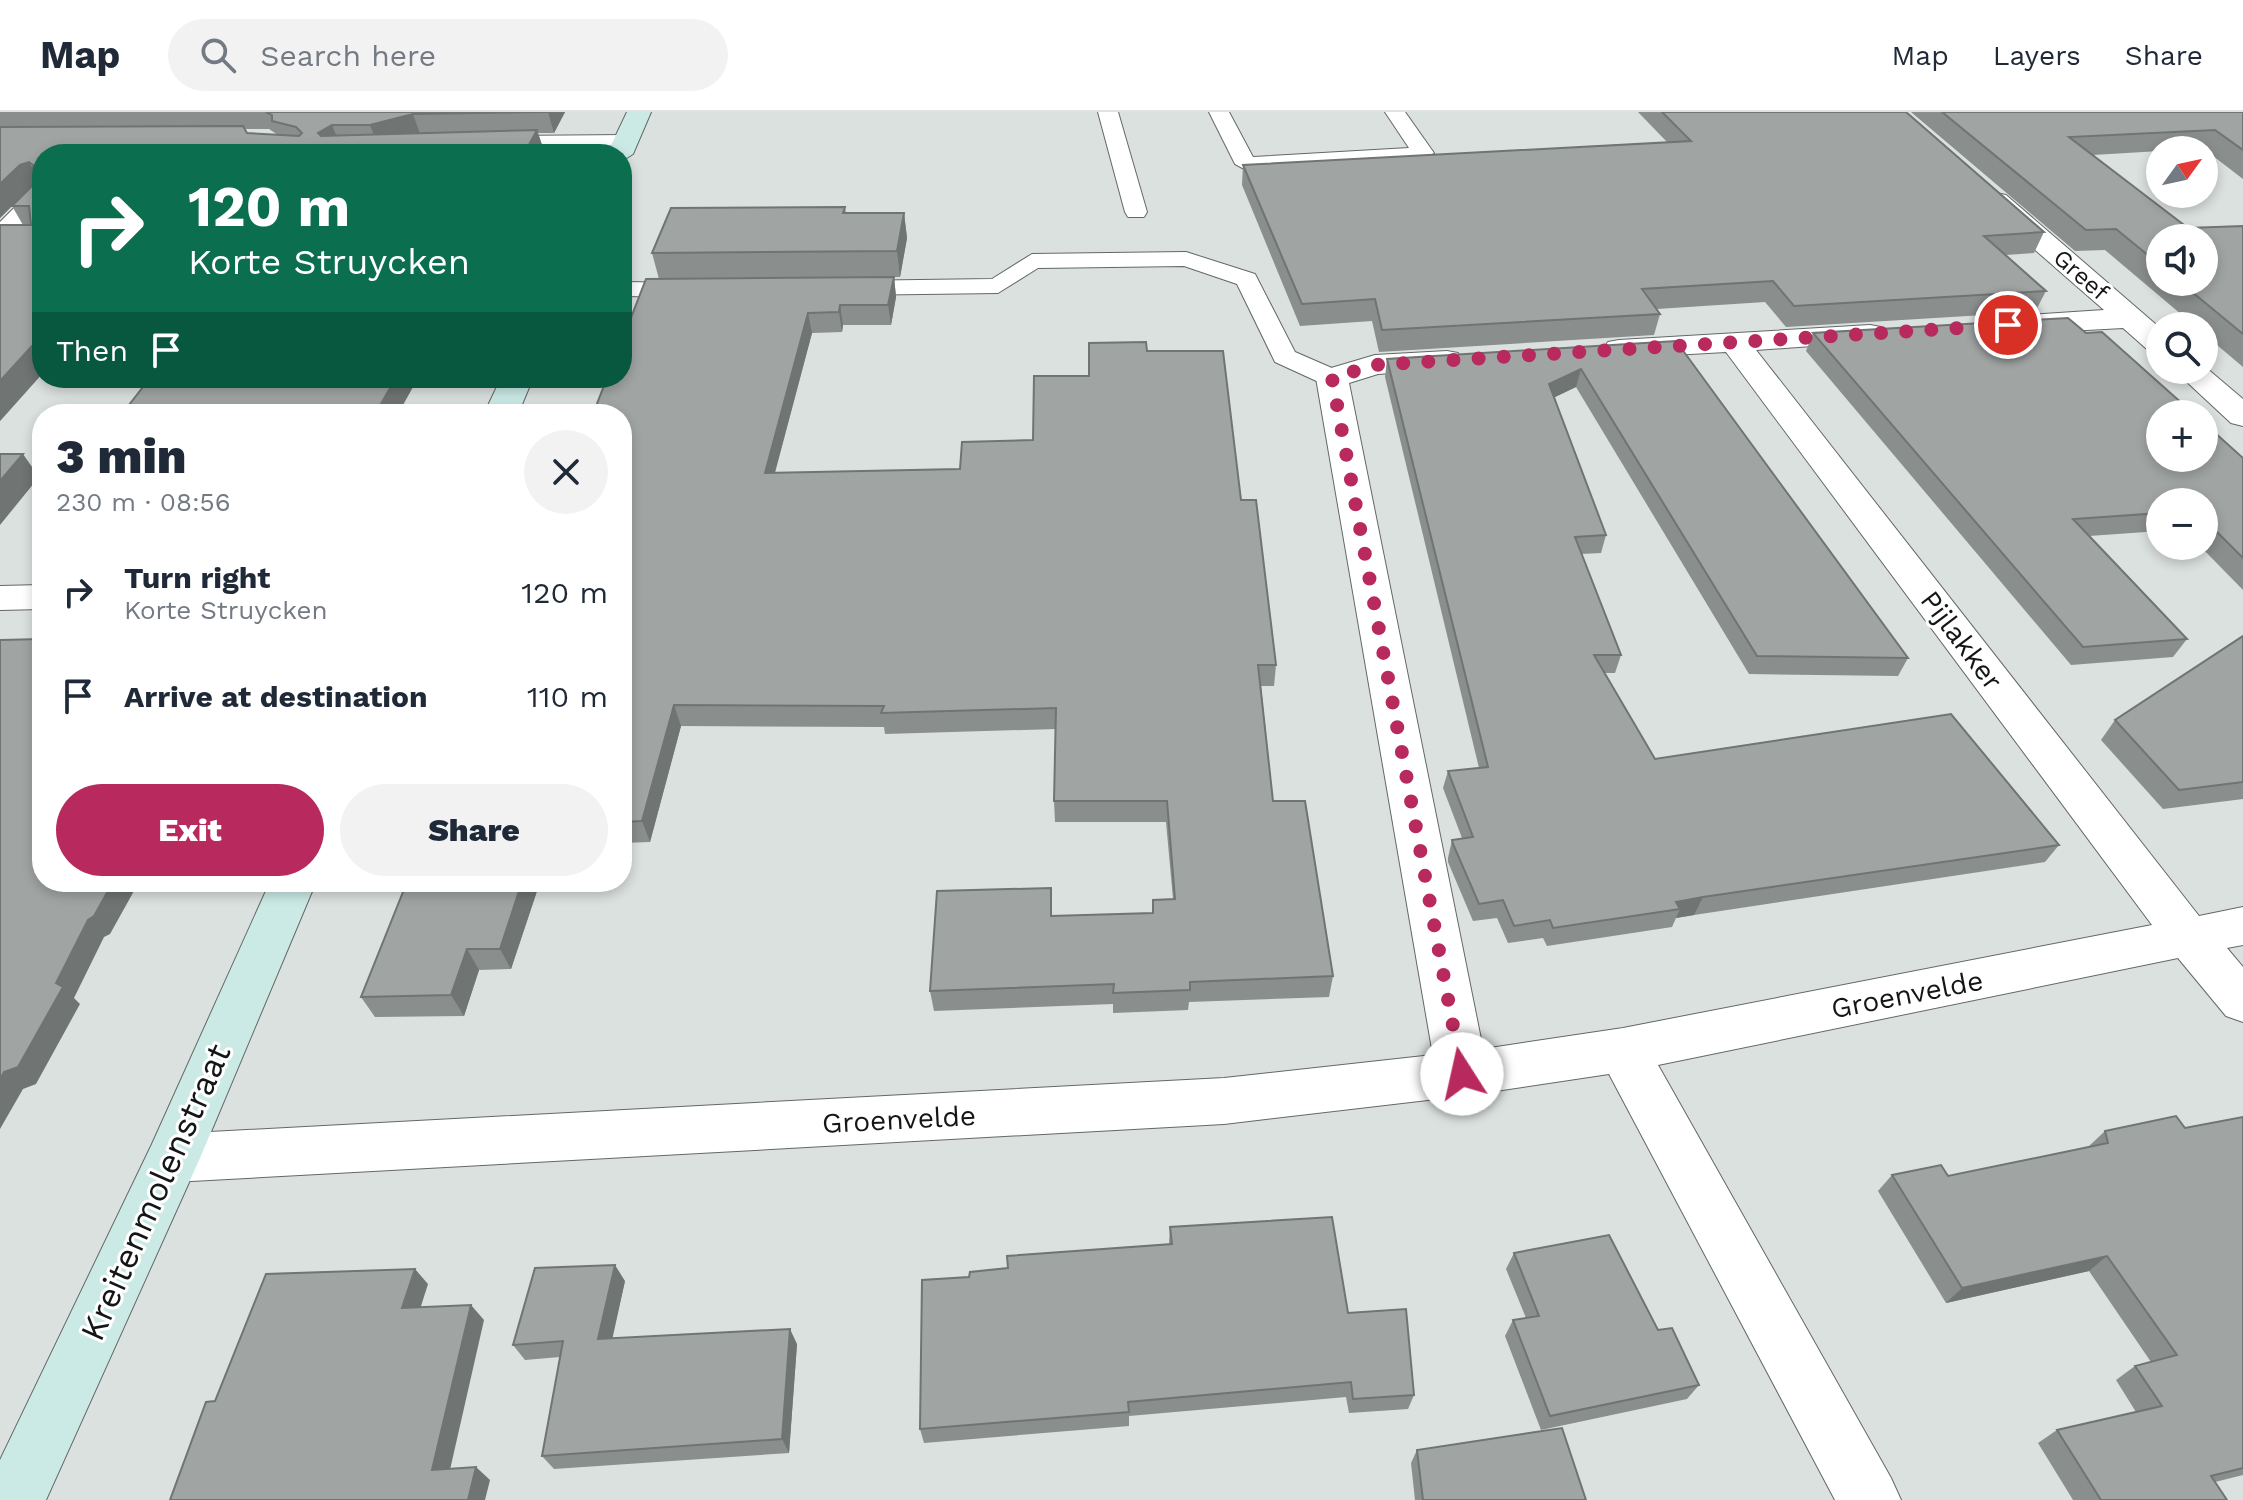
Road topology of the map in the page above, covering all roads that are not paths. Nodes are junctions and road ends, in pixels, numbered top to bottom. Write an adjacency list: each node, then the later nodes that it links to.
1 (639, 112): 7 (street)
2 (1108, 112): 10 (lane)
3 (1219, 112): 4 (lane)
4 (1395, 112)
5 (468, 142): 6 (lane)
6 (520, 144)
7 (625, 144)
8 (1975, 184): 16 (street, Greef)
9 (32, 203): 11 (lane)
10 (1136, 212)
11 (0, 237): 12 (lane)
12 (28, 238)
13 (828, 288): 23 (lane)
14 (632, 289): 15 (lane)
15 (720, 290)
16 (2130, 318): 17 (street); 19 (street, Greef)
17 (1987, 326)
18 (1892, 332): 20 (street)
19 (2146, 332)
20 (1734, 342): 21 (street); 30 (street, Pijlakker)
21 (1593, 351)
22 (1484, 358): 23 (street)
23 (1332, 378): 33 (street)
24 (2206, 384): 25 (street)
25 (2243, 416)
26 (32, 597): 27 (street)
27 (0, 598)
28 (289, 892): 34 (street, Kreitenmolenstraat)
29 (2243, 926): 30 (street, Groenvelde)
30 (2190, 939): 31 (street); 32 (street, Groenvelde)
31 (2243, 1001)
32 (1623, 1050): 33 (street, Groenvelde); 36 (street)
33 (1462, 1074): 34 (street, Groenvelde)
34 (173, 1158): 35 (street, Kreitenmolenstraat)
35 (14, 1500)
36 (1869, 1500)

